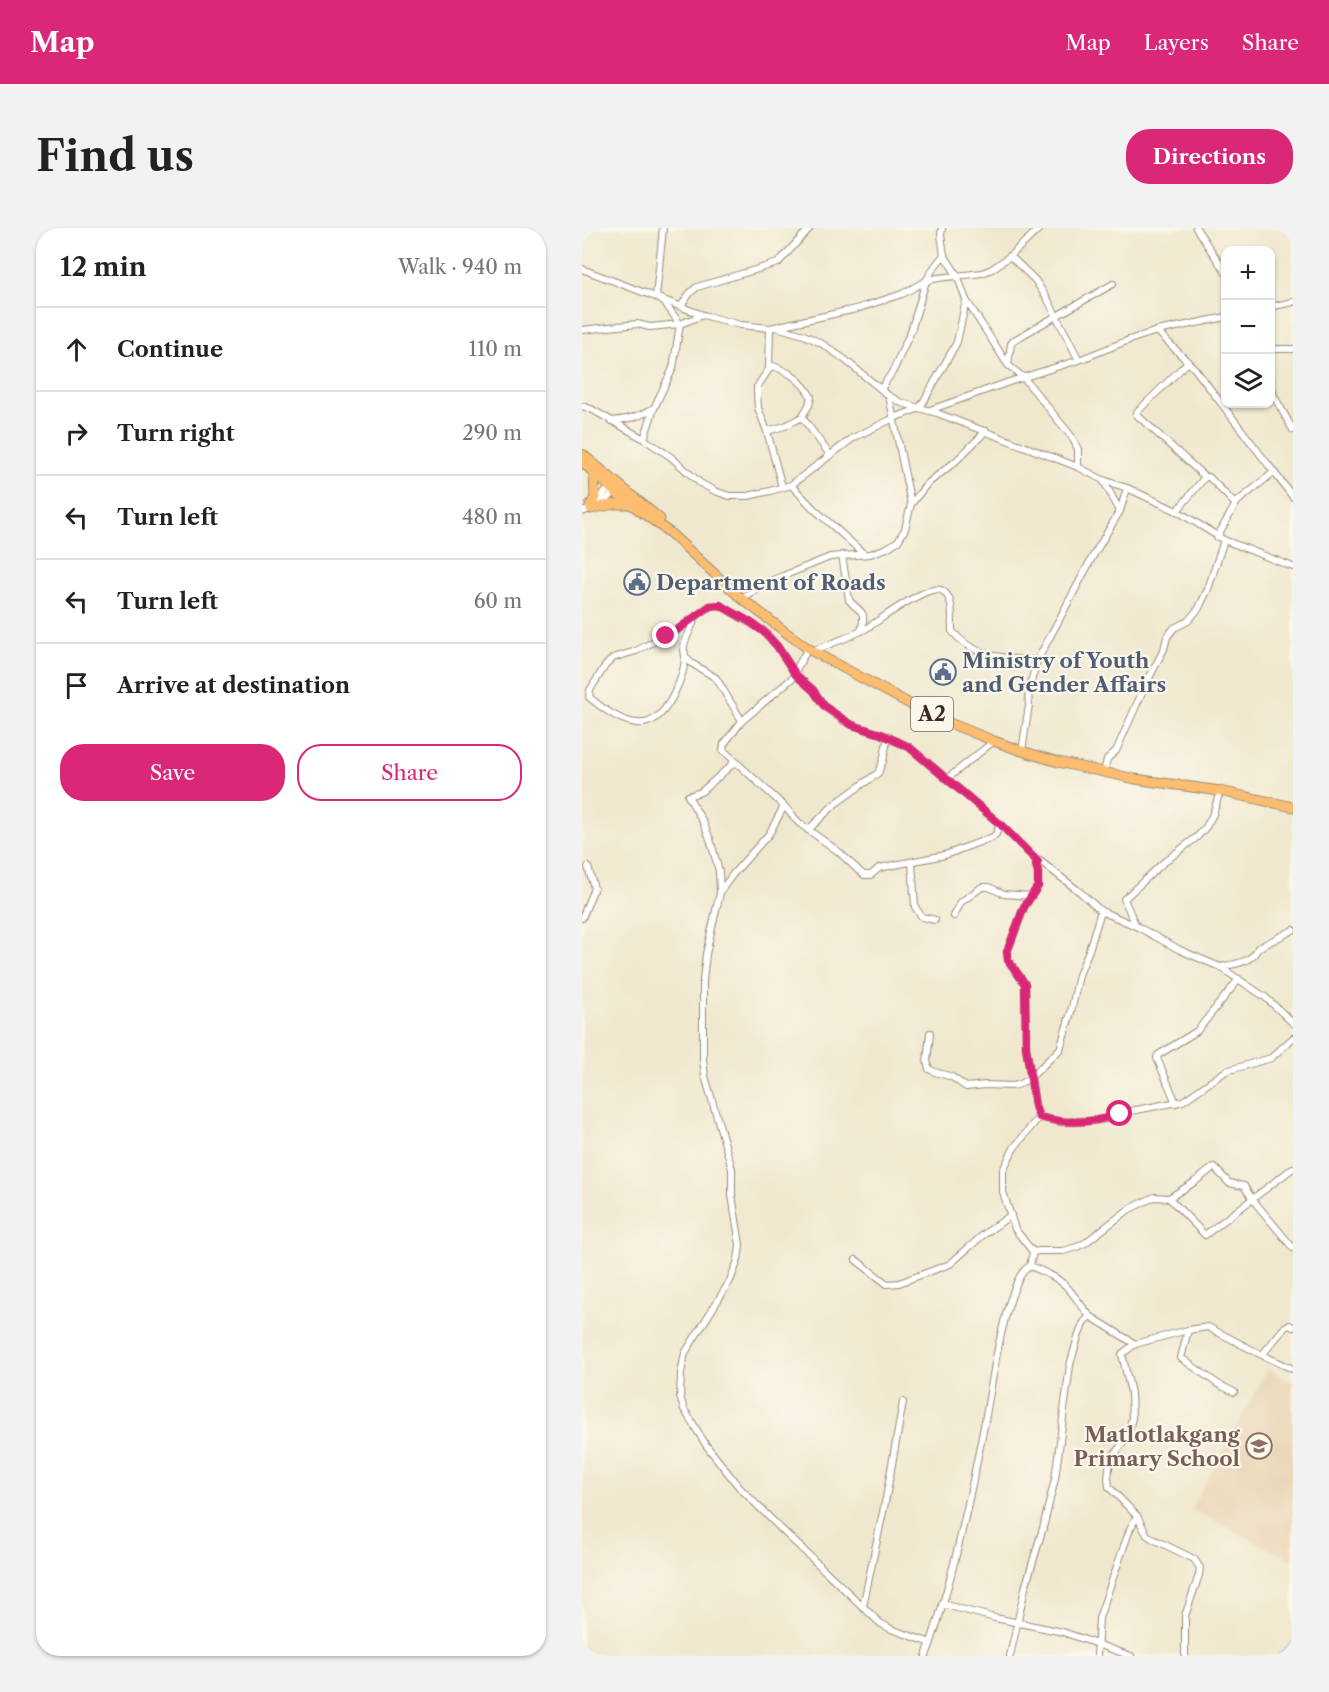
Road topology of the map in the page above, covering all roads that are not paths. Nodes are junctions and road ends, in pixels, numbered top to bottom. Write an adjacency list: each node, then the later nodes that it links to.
1 (663, 228): 13 (street)
2 (810, 228): 17 (street)
3 (942, 228): 6 (street)
4 (1040, 228): 7 (street)
5 (1196, 228): 8 (street)
6 (945, 255): 10 (street); 11 (street)
7 (1011, 256): 10 (street); 20 (street)
8 (1221, 266)
9 (582, 269): 13 (street)
10 (957, 275): 11 (street); 14 (street)
11 (926, 281): 24 (street); 34 (street)
12 (1113, 284): 20 (street)
13 (656, 297): 16 (street); 17 (street)
14 (966, 300): 32 (street); 39 (street)
15 (1293, 302): 18 (street)
16 (665, 303): 22 (street); 23 (street)
17 (681, 306): 19 (street)
18 (1275, 306)
19 (703, 315): 23 (street); 24 (street)
20 (1058, 317): 29 (street); 32 (street)
21 (1221, 318): 26 (street)
22 (662, 324): 23 (street); 25 (street)
23 (680, 324): 38 (street)
24 (773, 327): 31 (street); 34 (street)
25 (582, 330)
26 (1157, 331): 29 (street); 30 (street)
27 (1275, 349): 28 (street)
28 (1293, 349)
29 (1079, 360): 33 (street)
30 (1188, 362): 53 (street); 54 (street)
31 (770, 365): 41 (street); 45 (street)
32 (1008, 365): 33 (street)
33 (1023, 377): 40 (street); 51 (street)
34 (881, 389): 35 (street)
35 (889, 396): 39 (street); 42 (street)
36 (1275, 398): 44 (street)
37 (582, 406): 43 (street)
38 (654, 408): 43 (street); 47 (street)
39 (920, 408): 40 (street); 42 (street)
40 (929, 411): 46 (street)
41 (802, 417): 45 (street); 49 (street)
42 (894, 418): 49 (street); 62 (street)
43 (612, 421): 47 (street)
44 (1293, 430)
45 (767, 431): 58 (street)
46 (986, 431): 51 (street); 62 (street)
47 (644, 439): 58 (street)
48 (582, 454): 57 (highway, A2)
49 (830, 455): 56 (street)
50 (582, 462): 52 (highway, A2)
51 (1078, 467): 55 (street)
52 (594, 472): 57 (highway, A2); 64 (highway)
53 (1274, 472): 60 (street); 63 (street)
54 (1205, 477): 63 (street); 66 (street)
55 (1103, 480): 59 (street); 65 (street)
56 (791, 485): 58 (street); 70 (street)
57 (616, 487): 61 (highway, A2); 64 (street); 67 (highway, A2)
58 (782, 487)
59 (1128, 489): 65 (street); 66 (street)
60 (1293, 497)
61 (631, 504): 64 (highway); 67 (highway, A2)
62 (911, 504): 70 (street)
63 (1235, 504): 68 (street)
64 (586, 510)
65 (1120, 511): 78 (street)
66 (1177, 511): 68 (street)
67 (670, 533): 73 (highway, A2)
68 (1217, 537): 69 (street)
69 (1224, 540): 72 (street); 85 (street)
70 (864, 554): 71 (street)
71 (842, 555): 73 (street); 75 (street)
72 (1293, 567)
73 (741, 598): 76 (highway, A2)
74 (696, 616): 77 (street); 77 (street); 79 (street)
75 (861, 631): 76 (street); 78 (street)
76 (810, 649): 79 (street); 82 (highway, A2)
77 (686, 656): 80 (street)
78 (1037, 661): 83 (street)
79 (796, 675): 80 (street); 81 (street)
80 (742, 721): 84 (street)
81 (888, 736): 86 (street); 91 (street)
82 (994, 741): 83 (highway, A2); 86 (street)
83 (1022, 751): 85 (highway, A2)
84 (735, 762): 89 (street); 95 (street)
85 (1104, 772): 87 (highway, A2)
86 (948, 778): 90 (street)
87 (1220, 791): 88 (highway, A2); 101 (street)
88 (1293, 805)
89 (784, 806): 91 (street); 95 (street)
90 (1000, 824): 92 (street); 93 (street)
91 (808, 830): 92 (street)
92 (912, 862): 100 (street)
93 (1038, 862): 96 (street); 97 (street)
94 (588, 867): 99 (street)
95 (720, 893): 129 (street)
96 (1031, 896): 98 (street); 108 (street)
97 (1101, 911): 101 (street); 108 (street)
98 (954, 916)
99 (582, 918)
100 (935, 920)
101 (1136, 926): 103 (street)
102 (1293, 930): 103 (street)
103 (1220, 967): 104 (street)
104 (1239, 979): 105 (street); 109 (street)
105 (1293, 1023)
106 (930, 1033): 108 (street)
107 (1293, 1038): 109 (street)
108 (1031, 1077): 110 (street)
109 (1176, 1103): 110 (street)
110 (1039, 1117): 114 (street)
111 (1293, 1168): 113 (street)
112 (1169, 1198): 113 (street); 113 (street); 116 (street)
113 (1253, 1200): 115 (street)
114 (1011, 1215): 116 (street); 117 (street)
115 (1293, 1248)
116 (1033, 1252): 118 (street)
117 (856, 1260)
118 (1030, 1266): 119 (street); 128 (street)
119 (1089, 1316): 122 (street); 130 (street)
120 (1293, 1328): 123 (street)
121 (1188, 1329): 122 (street); 123 (street); 125 (street)
122 (1135, 1344): 127 (street)
123 (1262, 1355): 124 (street)
124 (1293, 1369)
125 (1234, 1392)
126 (903, 1402): 129 (street)
127 (1137, 1515): 132 (street); 137 (street)
128 (942, 1604): 130 (street); 131 (street)
129 (863, 1606): 131 (street)
130 (1018, 1622): 132 (street); 134 (street)
131 (931, 1643): 133 (street)
132 (1098, 1645): 135 (street); 136 (street)
133 (926, 1656)
134 (1010, 1656)
135 (1097, 1656)
136 (1131, 1656)
137 (1185, 1656)

